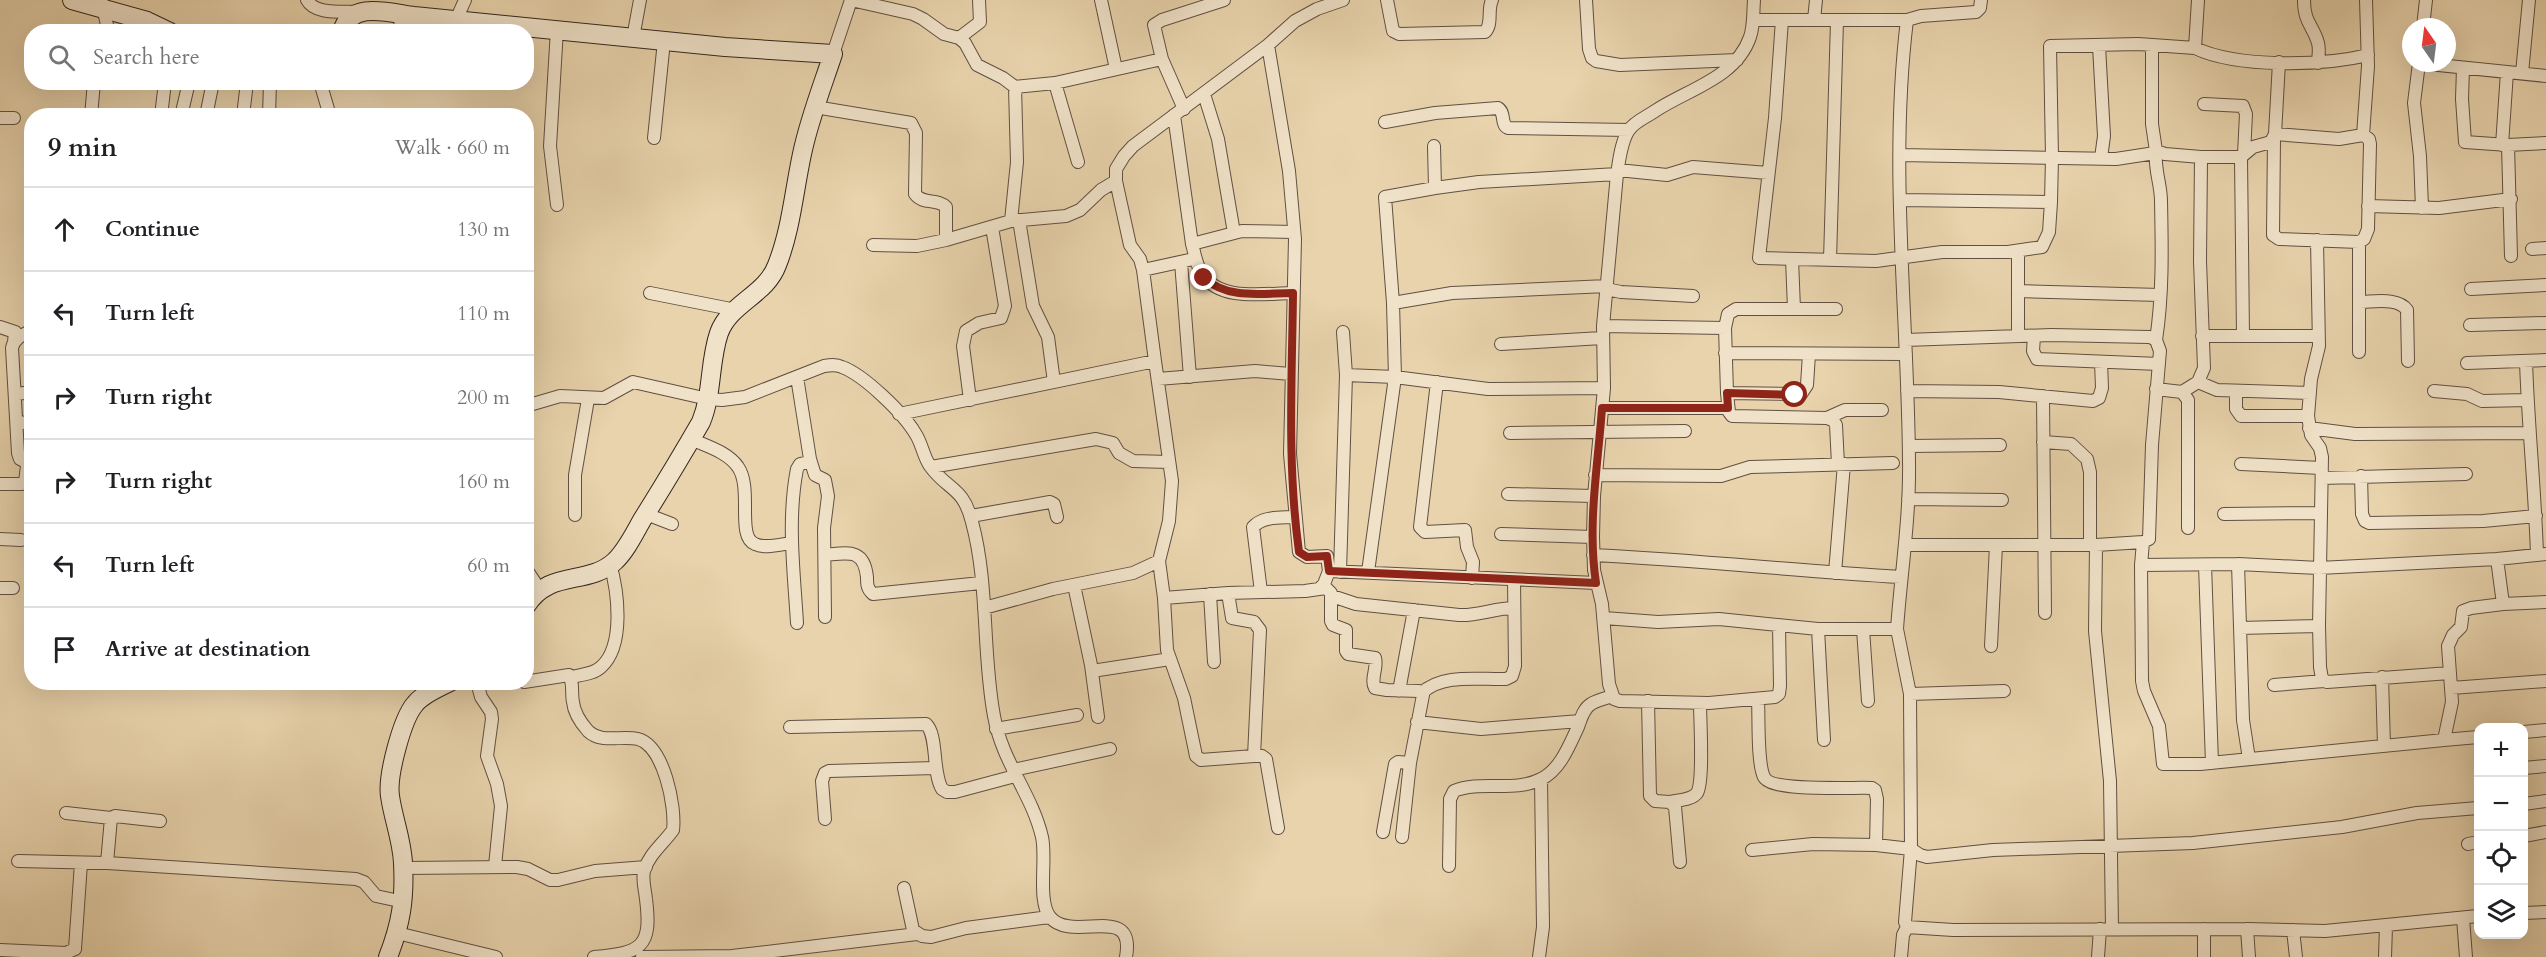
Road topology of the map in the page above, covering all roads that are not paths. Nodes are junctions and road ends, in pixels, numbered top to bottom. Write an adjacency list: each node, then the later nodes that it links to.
1 (72, 0): 20 (street)
2 (307, 0): 21 (street)
3 (465, 0): 23 (street)
4 (640, 0): 36 (street)
5 (979, 0): 37 (street)
6 (1101, 0): 51 (street)
7 (1224, 0): 45 (street)
8 (1343, 0): 39 (street)
9 (1387, 0): 10 (street)
10 (1492, 0)
11 (1586, 0): 46 (street)
12 (1754, 0): 24 (street)
13 (1816, 0): 26 (street)
14 (1981, 0): 27 (street)
15 (2198, 0): 42 (street)
16 (2304, 0): 48 (street)
17 (2366, 0): 44 (street)
18 (2426, 0): 22 (street)
19 (2529, 0): 54 (street)
20 (103, 5): 30 (street); 31 (street)
21 (357, 12): 29 (street); 32 (street)
22 (2424, 18)
23 (456, 20): 29 (street); 33 (street)
24 (1753, 20): 25 (street); 46 (street)
25 (1782, 20): 26 (street); 94 (street)
26 (1814, 20): 28 (street)
27 (1907, 20): 28 (street); 87 (street)
28 (1837, 21): 119 (street)
29 (401, 23)
30 (105, 24)
31 (153, 24)
32 (345, 24)
33 (501, 24)
34 (534, 27): 35 (street)
35 (557, 29): 36 (street); 100 (street)
36 (633, 38): 38 (street)
37 (959, 38): 43 (street); 57 (street)
38 (663, 41): 43 (street); 82 (street)
39 (1268, 45): 65 (street); 105 (street)
40 (2152, 45): 41 (street); 42 (street); 86 (street)
41 (2099, 46): 89 (street); 91 (street)
42 (2195, 48): 47 (street)
43 (833, 54): 67 (street)
44 (2368, 55): 48 (street); 80 (street)
45 (1162, 59): 51 (street); 75 (street)
46 (1737, 60): 79 (street)
47 (2279, 62): 48 (street); 81 (street)
48 (2318, 63)
49 (2456, 67): 50 (street)
50 (2463, 68): 53 (street); 84 (street)
51 (1116, 69): 56 (street)
52 (2418, 72): 102 (street)
53 (2507, 72): 54 (street); 84 (street)
54 (2522, 73): 55 (street)
55 (2546, 76)
56 (1055, 82): 57 (street); 92 (street)
57 (1015, 87): 103 (street)
58 (93, 90): 68 (street)
59 (164, 90): 69 (street)
60 (187, 90): 70 (street)
61 (211, 90): 71 (street)
62 (246, 90): 72 (street)
63 (270, 90): 73 (street)
64 (323, 90): 74 (street)
65 (1204, 94): 75 (street); 106 (street)
66 (2204, 104): 88 (street)
67 (815, 107): 107 (street); 134 (street)
68 (92, 108)
69 (162, 108)
70 (183, 108)
71 (208, 108)
72 (244, 108)
73 (269, 108)
74 (328, 108)
75 (1179, 112): 95 (street); 110 (street)
76 (0, 118): 77 (street)
77 (14, 118)
78 (1384, 122): 79 (street)
79 (1629, 130): 93 (street)
80 (2363, 135): 81 (street); 101 (street)
81 (2274, 137): 88 (street); 108 (street)
82 (654, 138)
83 (2546, 143): 84 (street)
84 (2505, 145): 97 (street)
85 (1434, 146): 96 (street)
86 (2155, 152): 90 (street); 91 (street); 128 (street)
87 (1900, 155): 89 (street); 98 (street)
88 (2243, 155): 90 (street); 145 (street)
89 (2052, 157): 91 (street); 99 (street)
90 (2201, 157): 144 (street)
91 (2101, 158)
92 (1078, 162)
93 (1618, 172): 94 (street); 96 (street); 123 (street)
94 (1768, 173): 118 (street)
95 (1116, 181): 103 (street); 121 (street)
96 (1435, 188): 131 (street)
97 (2511, 199): 102 (street); 115 (street)
98 (1901, 200): 99 (street); 116 (street)
99 (2051, 202): 114 (street)
100 (557, 205)
101 (2368, 206): 102 (street); 109 (street)
102 (2422, 208)
103 (1015, 220): 104 (street); 168 (street)
104 (992, 227): 107 (street); 184 (street)
105 (1294, 232): 106 (street); 127 (street)
106 (1234, 233): 110 (street)
107 (946, 240): 111 (street)
108 (2316, 240): 109 (street); 146 (street)
109 (2359, 242): 130 (street)
110 (1192, 244): 117 (street)
111 (873, 245)
112 (2546, 248): 113 (street)
113 (2532, 249)
114 (2018, 251): 116 (street); 125 (street)
115 (2511, 256)
116 (1903, 257): 119 (street); 147 (street)
117 (1196, 259): 120 (street); 127 (street)
118 (1792, 259): 119 (street); 132 (street)
119 (1830, 260)
120 (1181, 262): 121 (street); 165 (street)
121 (1143, 270): 156 (street)
122 (2546, 285): 124 (street)
123 (1607, 286): 129 (street); 131 (street); 140 (street)
124 (2471, 289)
125 (2018, 291): 128 (street); 142 (street)
126 (650, 292): 134 (street)
127 (1293, 293): 162 (street)
128 (2160, 295): 148 (street)
129 (1693, 296)
130 (2359, 302): 151 (street); 157 (street)
131 (1393, 303): 166 (street)
132 (1794, 309): 133 (street); 138 (street)
133 (1836, 309)
134 (735, 310): 183 (street)
135 (2546, 323): 136 (street)
136 (2470, 325)
137 (0, 327): 149 (street)
138 (1725, 328): 140 (street); 152 (street)
139 (1343, 332): 163 (street)
140 (1602, 332): 150 (street); 171 (street)
141 (24, 335): 149 (street)
142 (2018, 336): 143 (street); 147 (street)
143 (2034, 336): 148 (street); 159 (street)
144 (2202, 336): 145 (street); 170 (street)
145 (2243, 336): 146 (street)
146 (2318, 336): 179 (street)
147 (1905, 340): 154 (street)
148 (2156, 340): 161 (street)
149 (14, 342): 180 (street)
150 (1501, 344)
151 (2360, 352)
152 (1725, 353): 153 (street); 178 (street)
153 (1809, 354): 154 (street); 178 (street)
154 (1906, 354): 173 (street)
155 (2546, 360): 158 (street)
156 (1155, 361): 167 (street); 168 (street)
157 (2408, 361)
158 (2526, 361): 160 (street); 185 (street)
159 (2101, 362): 161 (street); 181 (street)
160 (2467, 363)
161 (2158, 364): 172 (street)
162 (1290, 374): 165 (street); 229 (street)
163 (1346, 375): 166 (street); 252 (street)
164 (797, 377): 183 (street); 190 (street); 203 (street)
165 (1190, 377): 167 (street)
166 (1395, 377): 169 (street); 253 (street)
167 (1158, 380): 205 (street)
168 (1054, 382): 184 (street)
169 (1437, 382): 171 (street); 256 (street)
170 (2198, 382): 174 (street); 176 (street)
171 (1604, 388): 187 (street)
172 (2156, 389): 176 (street); 236 (street)
173 (1908, 391): 181 (street); 202 (street)
174 (2236, 391): 179 (street); 193 (street)
175 (2434, 391): 185 (street)
176 (2182, 392): 231 (street)
177 (24, 393): 180 (street)
178 (1727, 393): 188 (street)
179 (2310, 393): 193 (street)
180 (16, 394): 194 (street)
181 (2043, 396): 200 (street)
182 (588, 399): 183 (street); 186 (street); 225 (street)
183 (708, 399): 199 (street)
184 (970, 400): 190 (street)
185 (2527, 400): 198 (street)
186 (534, 404)
187 (1602, 408): 188 (street); 196 (street)
188 (1728, 408): 191 (street)
189 (1882, 410): 191 (street)
190 (899, 414): 211 (street)
191 (1827, 418): 208 (street)
192 (24, 422): 194 (street)
193 (2309, 422): 198 (street); 212 (street)
194 (17, 423): 204 (street)
195 (1685, 431): 196 (street)
196 (1600, 432): 197 (street); 214 (street)
197 (1510, 433)
198 (2529, 434): 210 (street)
199 (691, 439): 223 (street); 237 (street)
200 (2043, 442): 240 (street); 241 (street)
201 (2000, 445): 202 (street)
202 (1909, 446): 220 (street)
203 (810, 459): 237 (street); 243 (street)
204 (24, 461)
205 (1169, 462): 211 (street); 246 (street)
206 (2546, 462): 210 (street)
207 (1893, 463): 208 (street)
208 (1841, 464): 214 (street); 254 (street)
209 (2241, 464): 212 (street)
210 (2532, 464): 227 (street)
211 (931, 467): 226 (street)
212 (2322, 473): 215 (street); 222 (street)
213 (2466, 474): 215 (street)
214 (1595, 475): 219 (street)
215 (2361, 476): 227 (street)
216 (24, 483): 217 (street)
217 (0, 484)
218 (1508, 494): 219 (street)
219 (1594, 496): 233 (street)
220 (1908, 499): 221 (street); 238 (street)
221 (2002, 500)
222 (2321, 513): 224 (street); 251 (street)
223 (646, 514): 230 (street); 247 (street)
224 (2224, 514)
225 (575, 515)
226 (971, 516): 228 (street); 259 (street)
227 (2536, 516): 242 (street)
228 (1057, 517)
229 (1294, 517): 252 (street); 267 (street)
230 (672, 524)
231 (2188, 528)
232 (1501, 534): 233 (street)
233 (1593, 537): 244 (street)
234 (0, 539): 235 (street)
235 (21, 540)
236 (2143, 542): 241 (street); 249 (street)
237 (792, 543): 280 (street)
238 (1905, 545): 239 (street); 255 (street)
239 (1995, 545): 240 (street); 287 (street)
240 (2044, 545): 241 (street); 277 (street)
241 (2093, 545): 346 (street)
242 (2542, 554): 245 (street)
243 (825, 555): 259 (street); 278 (street)
244 (1593, 555): 254 (street); 260 (street)
245 (2497, 559): 251 (street); 273 (street)
246 (1159, 561): 261 (street); 271 (street)
247 (610, 564): 265 (street); 292 (street)
248 (2238, 564): 250 (street); 251 (street); 283 (street)
249 (2141, 565): 250 (street); 326 (street)
250 (2205, 565): 326 (street)
251 (2319, 568): 282 (street)
252 (1335, 572): 253 (street); 264 (street)
253 (1368, 572): 256 (street)
254 (1835, 573): 255 (street)
255 (1901, 577): 286 (street)
256 (1472, 578): 257 (street)
257 (1514, 580): 260 (street); 275 (street)
258 (534, 581): 265 (street)
259 (981, 583): 274 (street)
260 (1596, 583): 279 (street)
261 (1074, 585): 274 (street); 290 (street)
262 (0, 588): 263 (street)
263 (13, 588)
264 (1319, 589): 267 (street); 269 (street)
265 (540, 590): 270 (street)
266 (1228, 592): 267 (street); 268 (street); 323 (street)
267 (1261, 592)
268 (1210, 594): 271 (street); 289 (street)
269 (1332, 596): 276 (street); 301 (street)
270 (534, 597)
271 (1164, 598): 288 (street)
272 (2546, 602): 273 (street)
273 (2503, 604): 291 (street)
274 (984, 608): 315 (street)
275 (1514, 608): 276 (street); 303 (street)
276 (1414, 610): 301 (street)
277 (2045, 613)
278 (825, 617)
279 (1604, 618): 281 (street); 305 (street)
280 (797, 623)
281 (1779, 626): 284 (street); 306 (street)
282 (2319, 626): 283 (street); 295 (street)
283 (2240, 628): 324 (street)
284 (1818, 629): 285 (street); 319 (street)
285 (1863, 629): 286 (street); 308 (street)
286 (1897, 629): 304 (street)
287 (1991, 646)
288 (1170, 659): 290 (street); 323 (street)
289 (1214, 662)
290 (1092, 671): 311 (street)
291 (2450, 673): 293 (street); 298 (street)
292 (571, 677): 294 (street); 354 (street)
293 (2382, 677): 295 (street); 321 (street)
294 (534, 680)
295 (2324, 681): 297 (street)
296 (2546, 681): 298 (street)
297 (2274, 685)
298 (2451, 688): 320 (street)
299 (435, 690): 356 (street)
300 (479, 690): 353 (street)
301 (1399, 691): 303 (street)
302 (2004, 691): 304 (street)
303 (1422, 693): 312 (street)
304 (1910, 694): 347 (street)
305 (1613, 696): 307 (street); 313 (street)
306 (1758, 699): 309 (street); 345 (street)
307 (1648, 701): 309 (street); 333 (street)
308 (1868, 701)
309 (1700, 703): 333 (street)
310 (1077, 715): 315 (street)
311 (1098, 717)
312 (1417, 722): 313 (street); 325 (street)
313 (1580, 722): 331 (street)
314 (790, 727): 328 (street)
315 (996, 729): 330 (street)
316 (2546, 730): 317 (street)
317 (2528, 732)
318 (2474, 736): 320 (street)
319 (1824, 740)
320 (2444, 740): 321 (street)
321 (2384, 746): 324 (street)
322 (1110, 749): 330 (street)
323 (1254, 756): 340 (street)
324 (2249, 759): 326 (street)
325 (1410, 763): 341 (street); 344 (street)
326 (2212, 763)
327 (2546, 766): 329 (street)
328 (935, 768): 330 (street); 338 (street)
329 (2528, 768)
330 (1014, 773): 361 (street)
331 (1541, 779): 355 (street); 379 (street)
332 (2546, 801): 334 (street)
333 (1670, 802): 350 (street)
334 (2528, 803)
335 (2474, 808): 346 (street)
336 (66, 813): 337 (street)
337 (111, 818): 339 (street); 352 (street)
338 (825, 819)
339 (160, 821)
340 (1278, 828)
341 (1383, 832)
342 (2546, 832): 343 (street)
343 (2528, 835)
344 (1402, 837)
345 (1876, 845): 347 (street); 348 (street)
346 (2110, 846): 347 (street); 366 (street)
347 (1911, 849): 365 (street)
348 (1752, 850)
349 (18, 861): 351 (street)
350 (1680, 862)
351 (81, 863): 352 (street); 372 (street)
352 (107, 863): 358 (street)
353 (495, 866): 354 (street); 356 (street)
354 (646, 867): 373 (street)
355 (1449, 867)
356 (403, 868): 358 (street)
357 (904, 888): 371 (street)
358 (404, 902): 370 (street)
359 (2546, 912): 360 (street)
360 (2528, 913)
361 (1049, 916): 371 (street); 378 (street)
362 (2474, 917): 363 (street)
363 (2463, 918): 364 (street); 386 (street)
364 (2386, 926): 369 (street); 385 (street)
365 (1906, 927): 366 (street); 380 (street)
366 (2106, 929): 367 (street); 381 (street)
367 (2204, 929): 368 (street); 382 (street)
368 (2247, 929): 369 (street); 383 (street)
369 (2293, 930): 384 (street)
370 (397, 933): 374 (street); 375 (street)
371 (916, 934): 377 (street)
372 (0, 951)
373 (630, 954): 376 (street)
374 (388, 957)
375 (496, 957)
376 (594, 957)
377 (642, 957)
378 (1126, 957)
379 (1539, 957)
380 (1901, 957)
381 (2098, 957)
382 (2204, 957)
383 (2249, 957)
384 (2296, 957)
385 (2385, 957)
386 (2466, 957)

